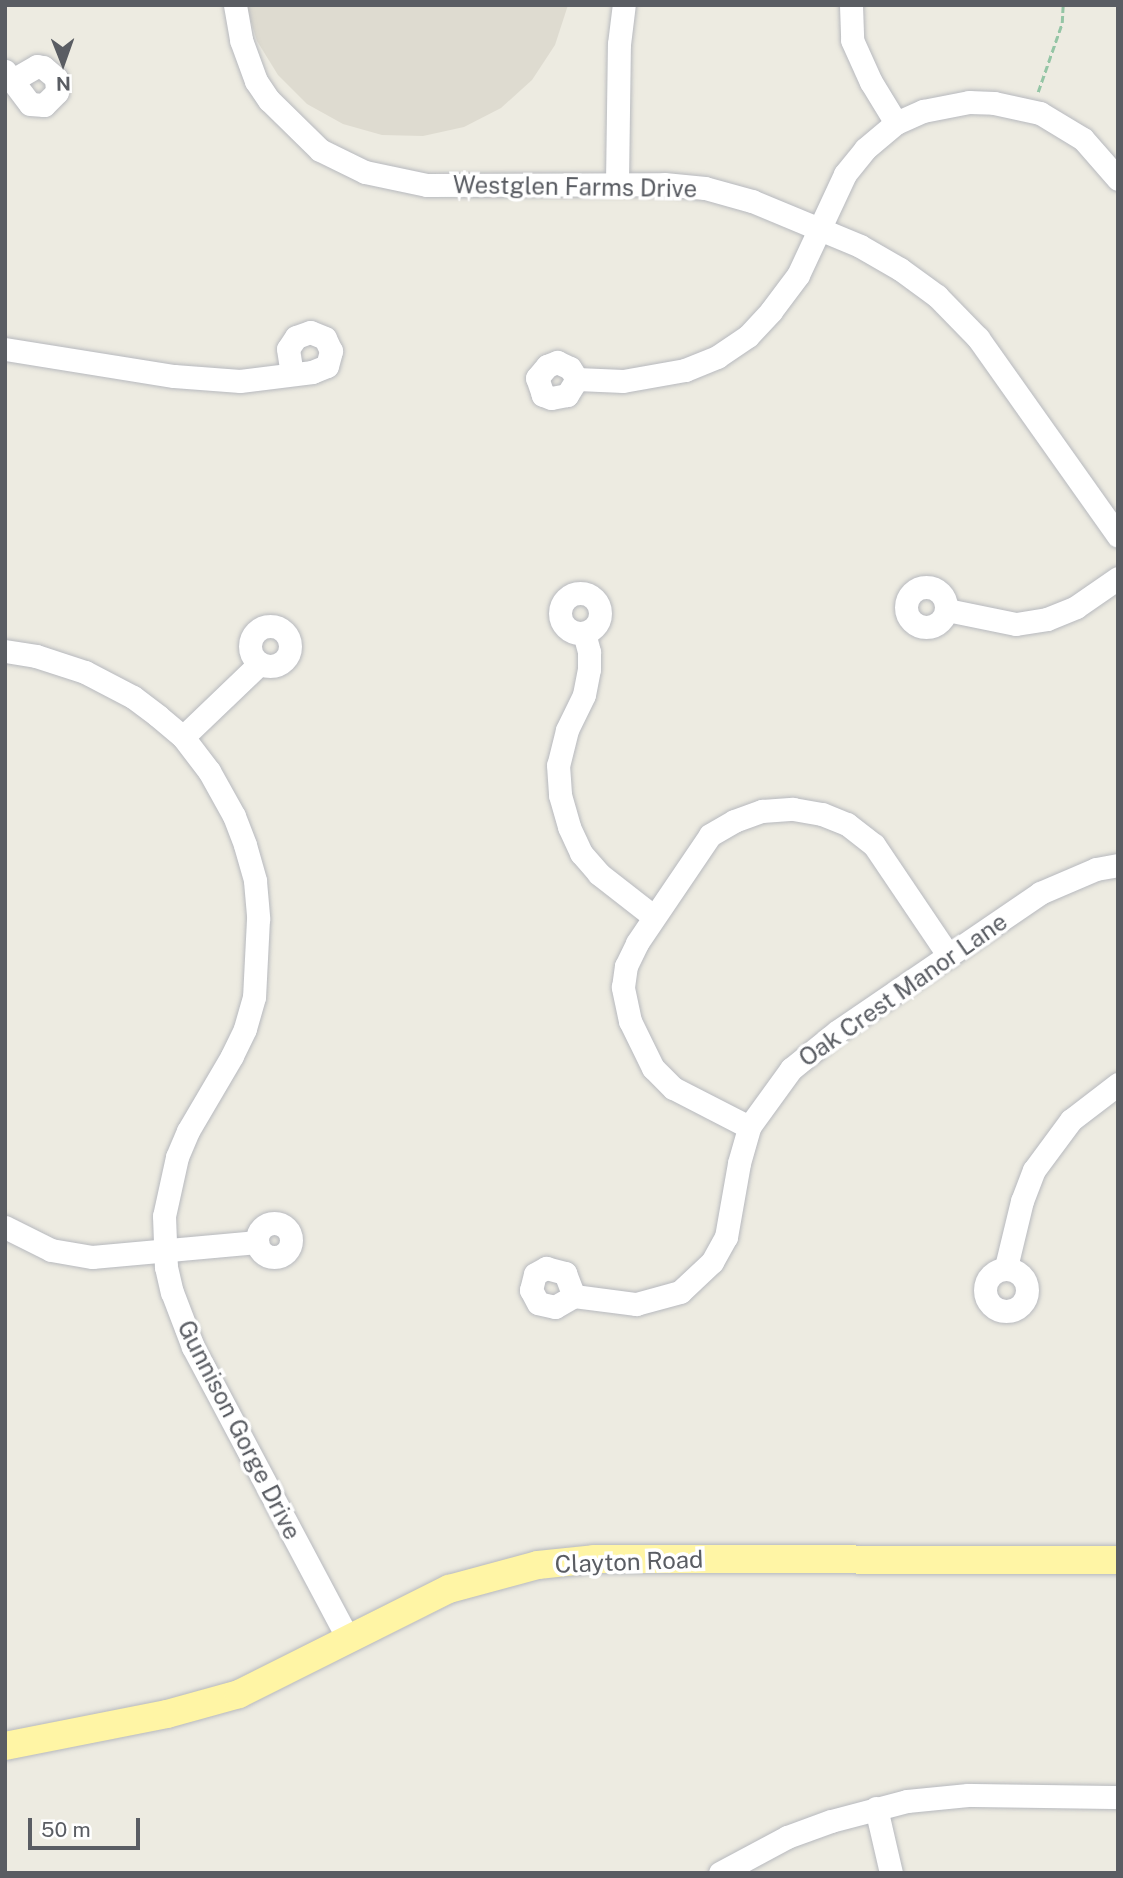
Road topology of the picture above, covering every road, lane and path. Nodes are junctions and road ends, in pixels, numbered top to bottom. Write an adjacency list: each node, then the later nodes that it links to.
1 (234, 5): 9 (street, Westglen Farms Drive)
2 (624, 5): 9 (street)
3 (851, 5): 7 (street)
4 (1063, 5): 6 (path)
5 (9, 76): 5 (street)
6 (1037, 95)
7 (896, 123): 8 (street); 10 (street)
8 (1118, 179)
9 (617, 183): 10 (street, Westglen Farms Drive)
10 (817, 231): 13 (street); 14 (street, Westglen Farms Drive)
11 (5, 349): 12 (street)
12 (302, 372)
13 (578, 379)
14 (1118, 536)
15 (1118, 578): 16 (street)
16 (947, 610)
17 (584, 633): 22 (street)
18 (5, 652): 20 (street, Gunnison Gorge Drive)
19 (260, 664): 20 (street)
20 (183, 737): 28 (street, Gunnison Gorge Drive)
21 (1118, 865): 23 (street, Oak Crest Manor Lane)
22 (653, 916): 23 (street); 25 (street)
23 (949, 956): 25 (street, Oak Crest Manor Lane)
24 (1118, 1084): 29 (street)
25 (749, 1127): 30 (street, Oak Crest Manor Lane)
26 (5, 1227): 28 (street)
27 (257, 1242): 28 (street)
28 (165, 1252): 32 (street, Gunnison Gorge Drive)
29 (1006, 1268)
30 (574, 1296)
31 (1118, 1560): 32 (main road, Clayton Road)
32 (348, 1638): 33 (main road, Clayton Road)
33 (5, 1746)
34 (1118, 1797): 35 (street)
35 (876, 1808): 36 (street); 37 (street)
36 (720, 1873)
37 (891, 1873)

